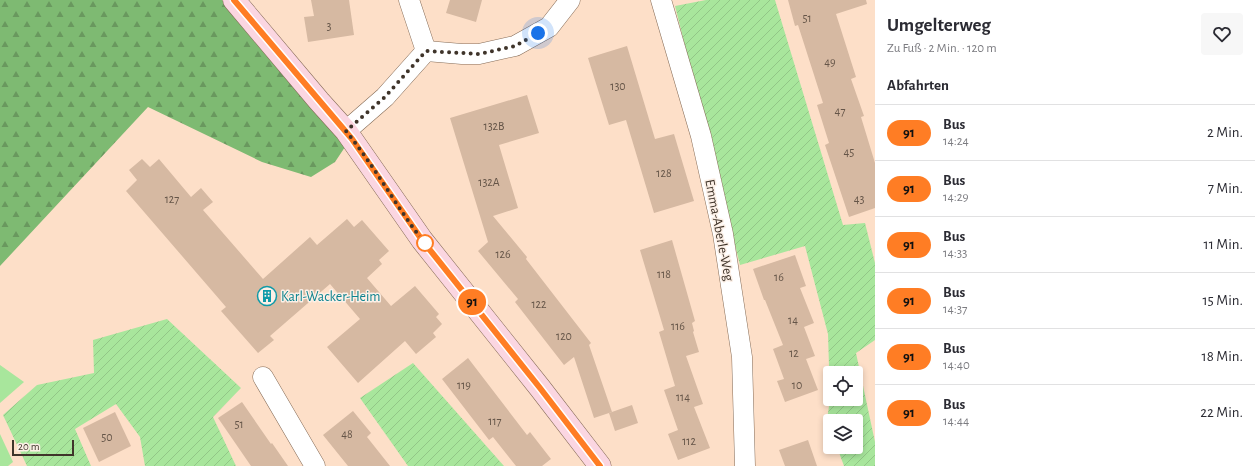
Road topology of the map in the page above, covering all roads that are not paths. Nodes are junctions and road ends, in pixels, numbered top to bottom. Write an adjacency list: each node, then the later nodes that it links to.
1 (234, 0): 6 (street)
2 (409, 0): 5 (street)
3 (570, 0): 5 (street)
4 (661, 0): 10 (street, Emma-Aberle-Weg)
5 (426, 51): 6 (street)
6 (346, 131): 9 (street)
7 (262, 377): 8 (street)
8 (315, 466)
9 (600, 466)
10 (745, 466)

